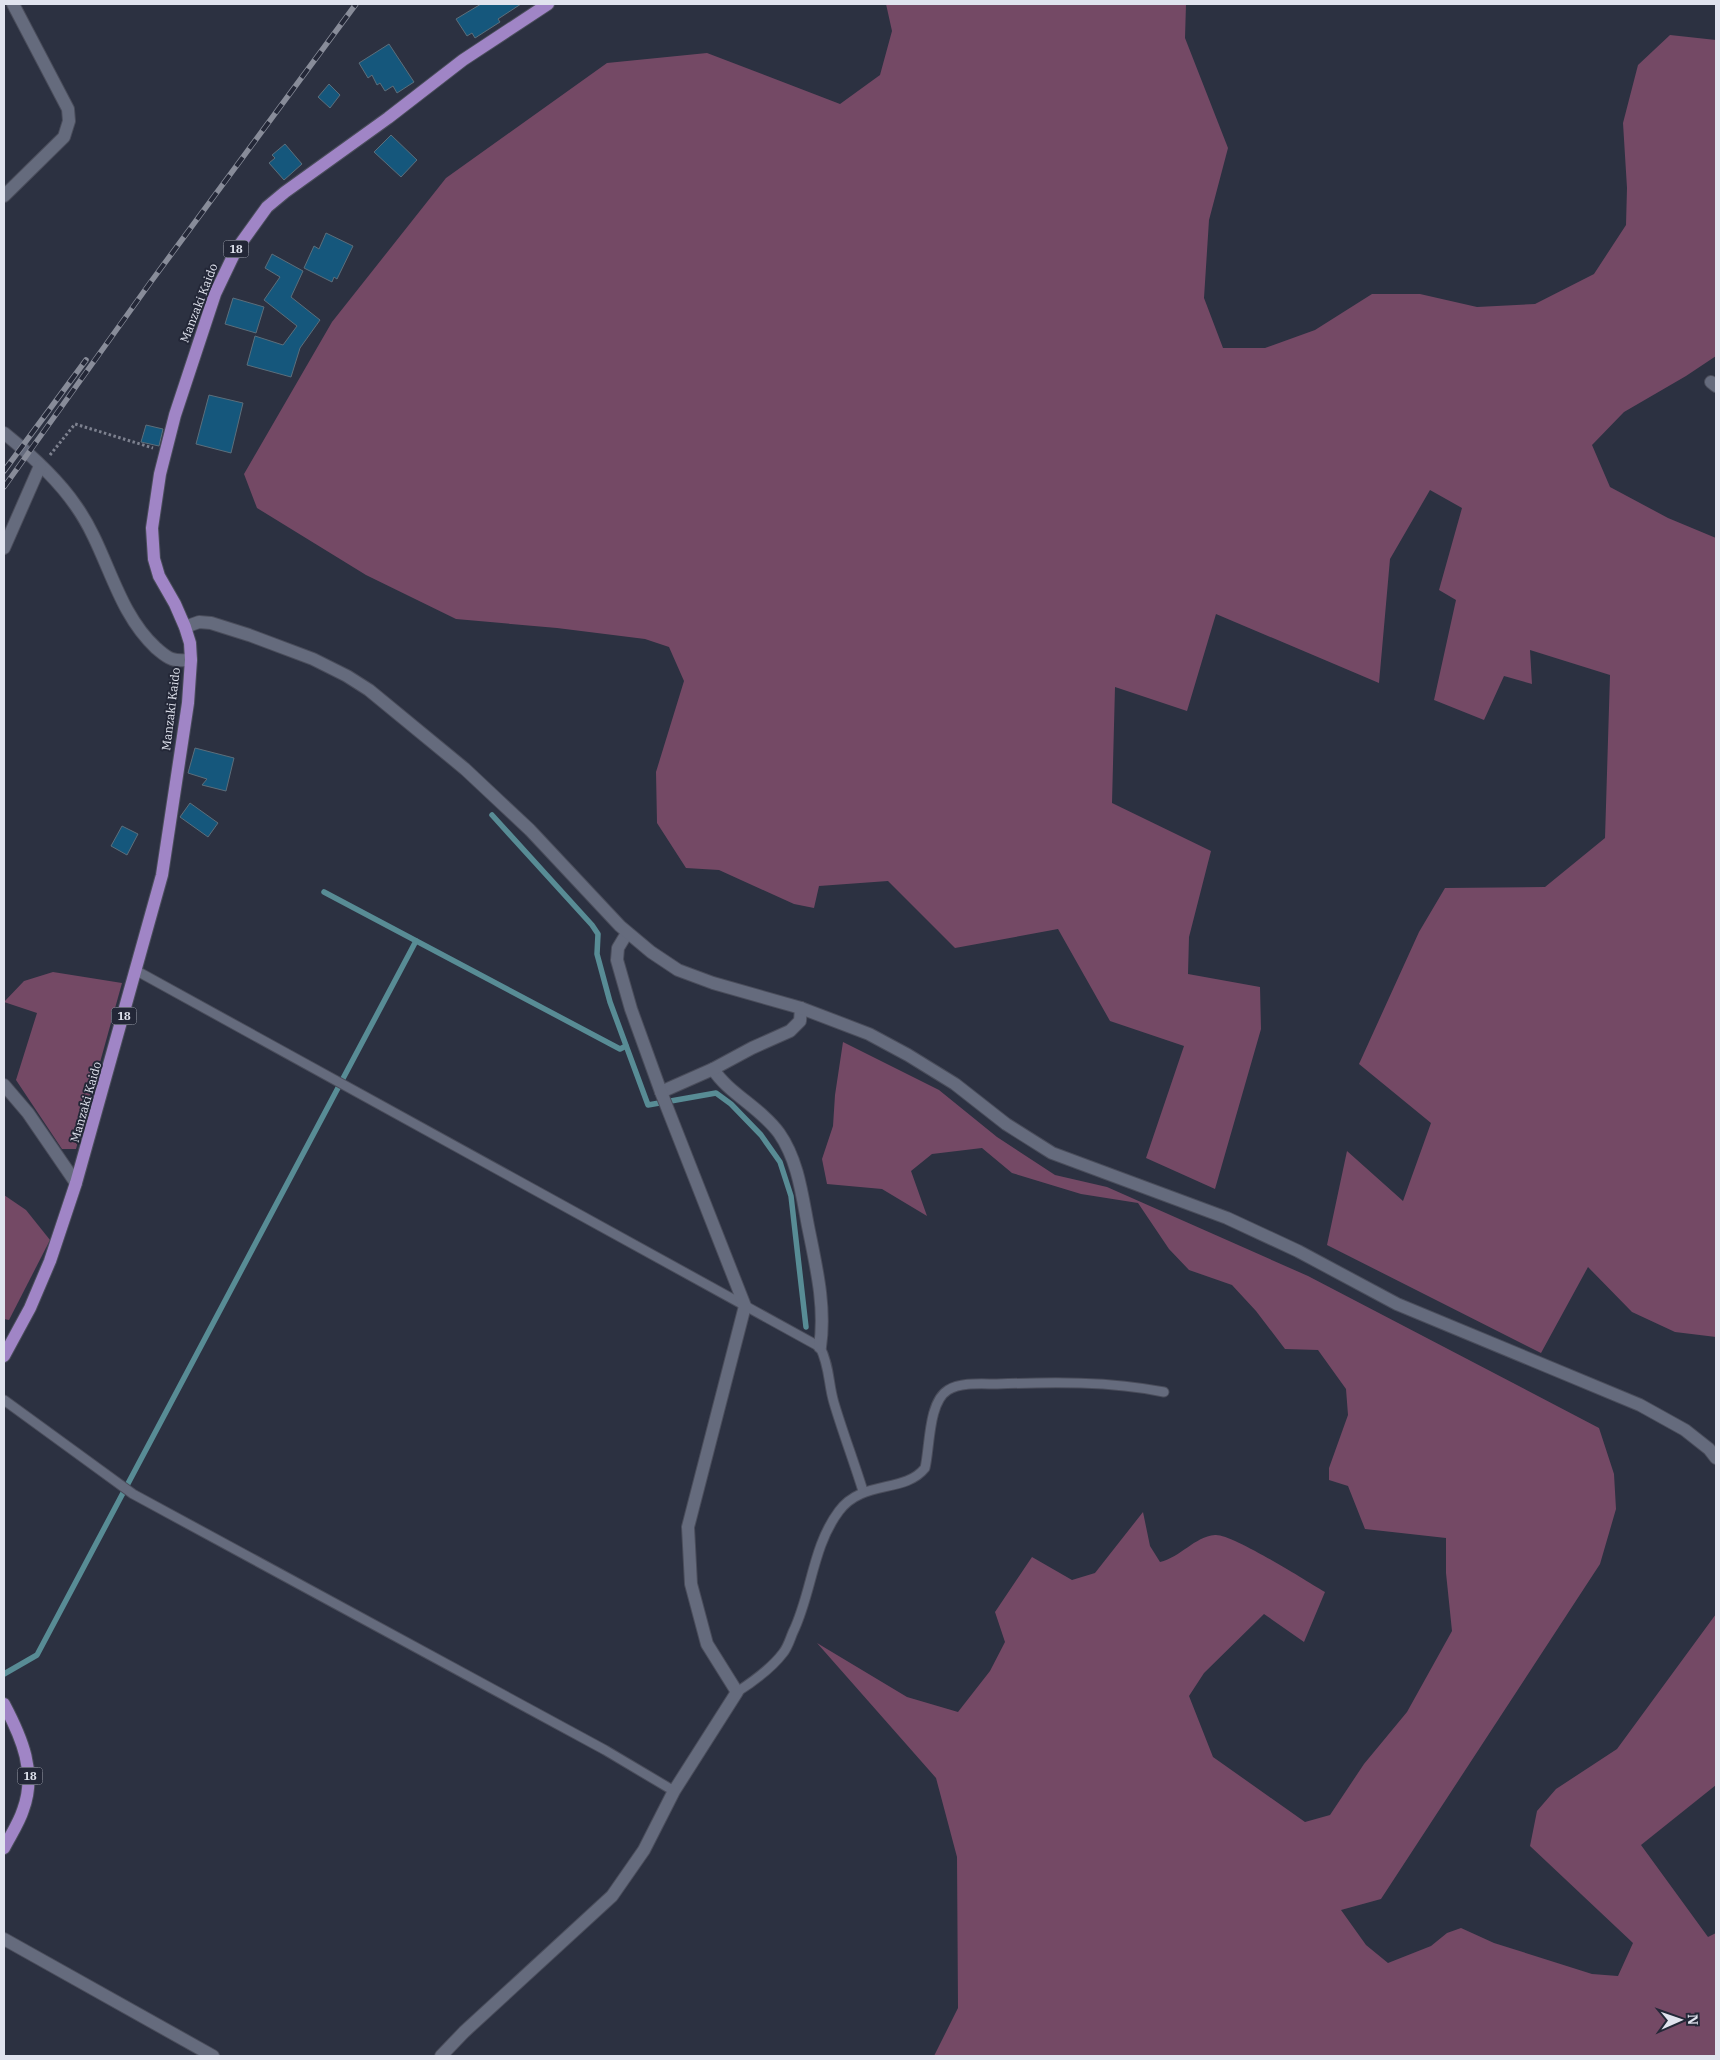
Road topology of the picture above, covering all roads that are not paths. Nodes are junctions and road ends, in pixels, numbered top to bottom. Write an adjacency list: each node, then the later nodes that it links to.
1 (13, 4): 3 (street)
2 (548, 4): 7 (main road, Manzaki Kaido / 18)
3 (4, 196)
4 (4, 432): 5 (street)
5 (40, 466): 6 (street); 8 (street)
6 (4, 548)
7 (185, 627): 8 (main road, Manzaki Kaido / 18); 9 (street)
8 (191, 660): 10 (main road, Manzaki Kaido / 18)
9 (627, 933): 11 (street); 14 (street)
10 (137, 971): 15 (main road, Manzaki Kaido / 18); 16 (lane)
11 (801, 1008): 12 (street); 21 (street)
12 (713, 1069): 14 (street); 17 (street)
13 (4, 1084): 15 (street)
14 (661, 1092): 16 (street)
15 (76, 1183): 18 (main road, Manzaki Kaido / 18)
16 (745, 1306): 17 (lane); 23 (street)
17 (820, 1347): 22 (lane)
18 (4, 1356)
19 (1164, 1392): 22 (lane)
20 (4, 1400): 25 (lane)
21 (1716, 1458)
22 (863, 1491): 23 (lane)
23 (737, 1692): 25 (street)
24 (4, 1704): 26 (main road, 18)
25 (674, 1791): 29 (street)
26 (4, 1848)
27 (4, 1939): 28 (street)
28 (213, 2056)
29 (441, 2056)

